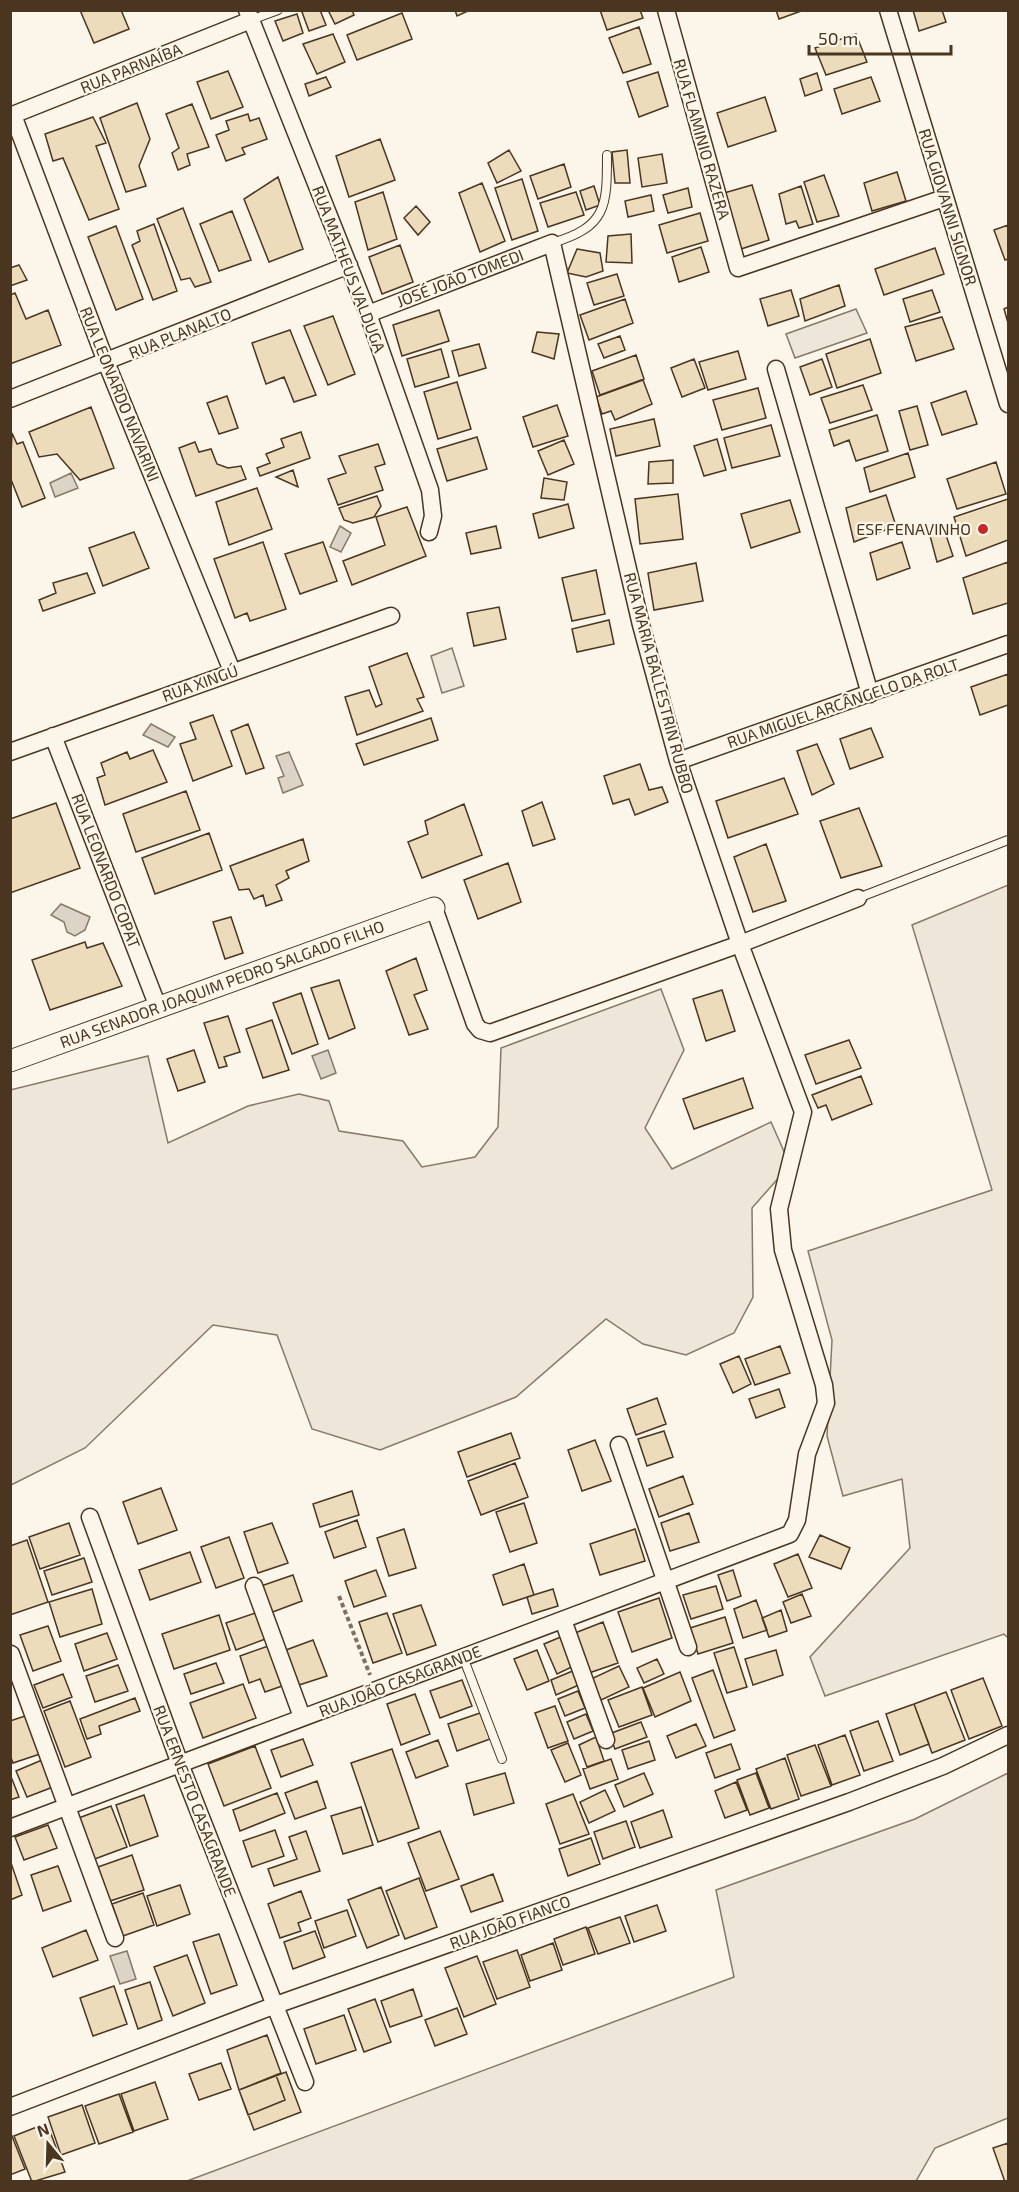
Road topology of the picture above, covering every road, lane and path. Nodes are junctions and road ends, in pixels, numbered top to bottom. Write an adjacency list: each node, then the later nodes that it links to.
1 (278, 10): 4 (lane)
2 (666, 10): 7 (street, RUA FLAMINIO RAZERA)
3 (888, 10): 7 (street, RUA GIOVANNI SIGNOR)
4 (249, 15): 5 (street, RUA PARNAÍBA); 9 (street, RUA MATHEUS VALDUGA)
5 (12, 116): 11 (street, RUA LEONARDO NAVARINI)
6 (607, 155): 8 (lane)
7 (944, 198): 14 (street, RUA GIOVANNI SIGNOR)
8 (552, 243): 10 (street, JOSÉ JOÃO TOMEDI); 22 (street, RUA MARIA BALLESTRIN RUBBO)
9 (349, 265): 10 (street, RUA MATHEUS VALDUGA); 11 (street, RUA PLANALTO)
10 (368, 314): 15 (street, RUA MATHEUS VALDUGA)
11 (106, 363): 13 (street, RUA PLANALTO); 18 (street, RUA LEONARDO NAVARINI)
12 (776, 369): 19 (street)
13 (10, 399)
14 (1008, 404)
15 (429, 532)
16 (391, 616): 18 (street, RUA XINGÚ)
17 (1008, 644): 19 (street, RUA MIGUEL ARCÂNGELO DA ROLT)
18 (232, 672): 20 (street, RUA XINGÚ)
19 (870, 694): 22 (street, RUA MIGUEL ARCÂNGELO DA ROLT)
20 (53, 736): 21 (street, RUA XINGÚ); 27 (street, RUA LEONARDO COPAT)
21 (10, 752)
22 (678, 761): 26 (street, RUA MARIA BALLESTRIN RUBBO)
23 (1008, 840): 24 (lane)
24 (858, 898): 26 (street)
25 (434, 908): 26 (street); 27 (street, RUA SENADOR JOAQUIM PEDRO SALGADO FILHO)
26 (740, 944): 31 (street, RUA MARIA BALLESTRIN RUBBO)
27 (159, 1007): 28 (street, RUA SENADOR JOAQUIM PEDRO SALGADO FILHO)
28 (10, 1061)
29 (619, 1445): 32 (street)
30 (90, 1517): 44 (street, RUA ERNESTO CASAGRANDE)
31 (790, 1534): 32 (street, RUA JOÃO CASAGRANDE)
32 (665, 1582): 35 (street, RUA JOÃO CASAGRANDE); 36 (street)
33 (254, 1586): 40 (street)
34 (339, 1596): 39 (path)
35 (563, 1620): 38 (street, RUA JOÃO CASAGRANDE); 42 (street)
36 (688, 1647)
37 (11, 1654): 45 (street)
38 (463, 1657): 39 (street, RUA JOÃO CASAGRANDE); 43 (lane)
39 (376, 1689): 40 (street, RUA JOÃO CASAGRANDE)
40 (303, 1718): 44 (street, RUA JOÃO CASAGRANDE)
41 (1008, 1736): 48 (street, RUA JOÃO FIANCO)
42 (606, 1740)
43 (502, 1759)
44 (180, 1764): 45 (street, RUA JOÃO CASAGRANDE); 48 (street, RUA ERNESTO CASAGRANDE)
45 (66, 1806): 46 (street, RUA JOÃO CASAGRANDE); 47 (street)
46 (10, 1828)
47 (115, 1938)
48 (273, 2006): 49 (street, RUA ERNESTO CASAGRANDE); 50 (street, RUA JOÃO FIANCO)
49 (305, 2082)
50 (10, 2108)

